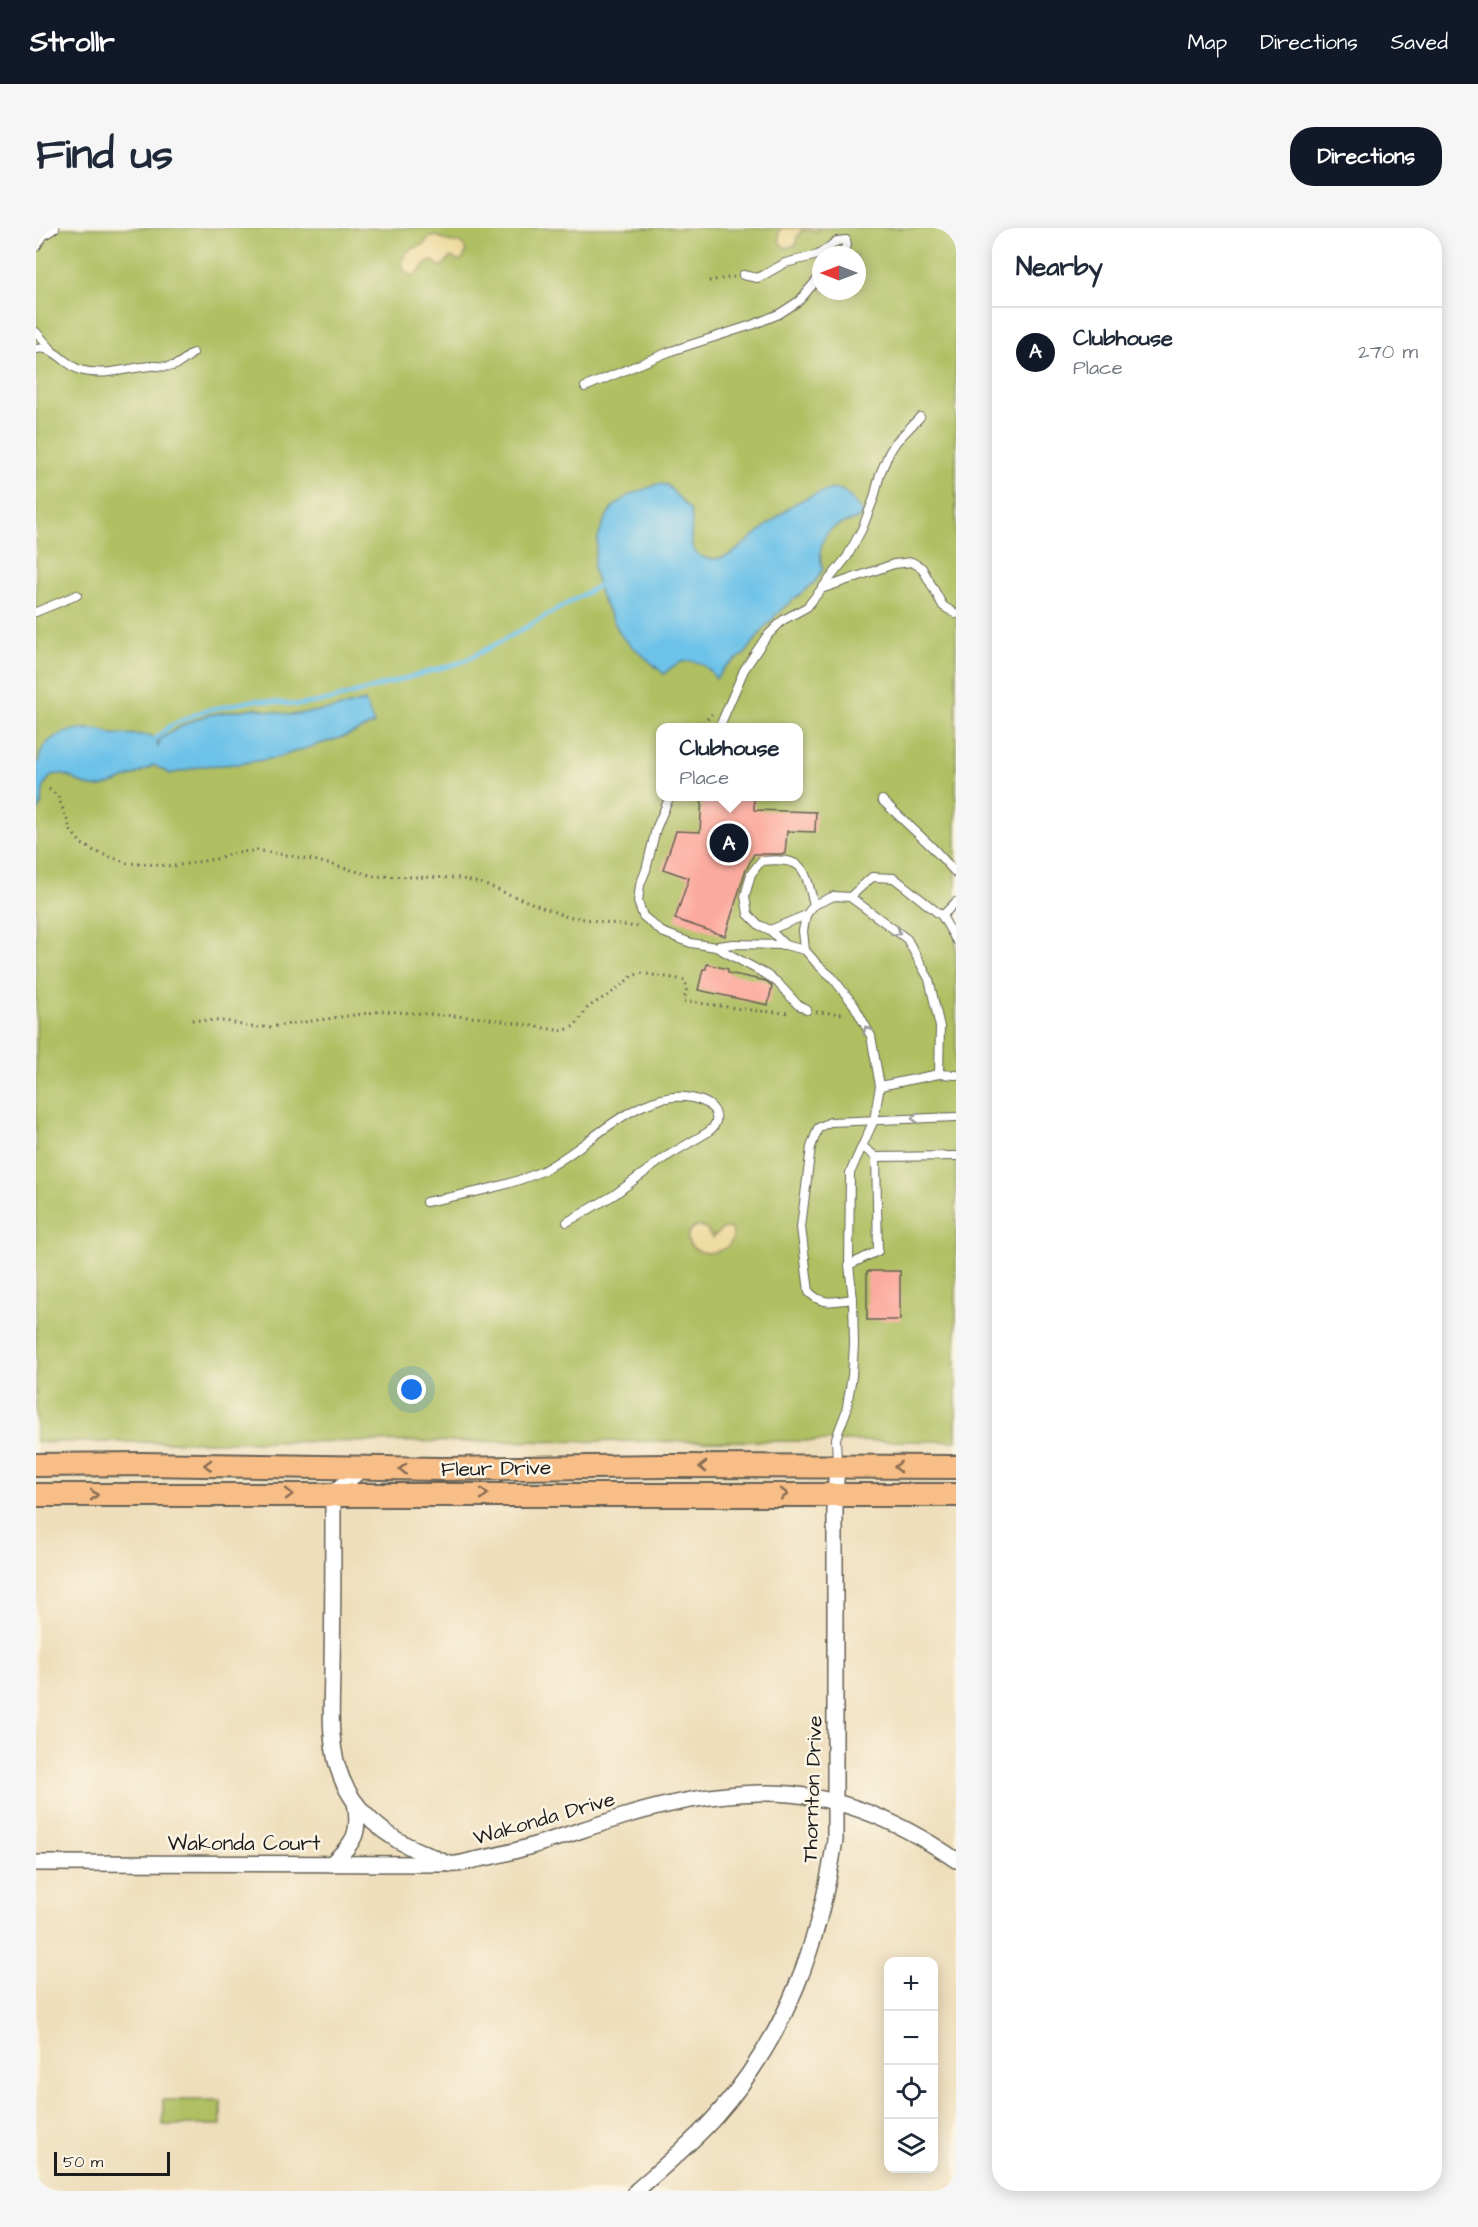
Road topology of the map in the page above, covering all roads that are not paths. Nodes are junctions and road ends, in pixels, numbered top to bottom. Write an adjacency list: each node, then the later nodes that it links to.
1 (55, 228): 4 (lane)
2 (831, 246): 3 (lane)
3 (847, 246)
4 (36, 248)
5 (812, 256): 6 (lane)
6 (743, 275)
7 (812, 285): 12 (lane)
8 (36, 332): 10 (lane)
9 (36, 349): 10 (lane)
10 (51, 350): 11 (lane)
11 (193, 353)
12 (585, 387)
13 (920, 417): 14 (lane)
14 (822, 589): 17 (lane); 18 (lane)
15 (77, 596): 16 (lane)
16 (36, 612)
17 (956, 614)
18 (721, 723)
19 (882, 800): 21 (lane)
20 (667, 801): 30 (lane)
21 (956, 873)
22 (850, 897): 24 (lane); 26 (lane); 33 (lane, one-way to 33)
23 (956, 902): 26 (lane)
24 (814, 905): 25 (lane); 27 (lane)
25 (806, 915): 27 (lane); 31 (lane)
26 (942, 916): 28 (lane)
27 (770, 930): 29 (lane)
28 (956, 940)
29 (785, 945): 30 (lane); 31 (lane)
30 (716, 947): 32 (lane)
31 (805, 950): 35 (lane, one-way to 31)
32 (807, 1011)
33 (939, 1074): 34 (lane); 35 (lane)
34 (956, 1075)
35 (880, 1086): 37 (lane)
36 (956, 1117): 37 (lane, one-way to 37)
37 (874, 1120): 38 (lane); 44 (lane)
38 (863, 1147): 39 (lane); 43 (lane)
39 (876, 1156): 40 (lane); 43 (lane)
40 (956, 1156)
41 (426, 1202): 42 (lane)
42 (567, 1222)
43 (849, 1265): 44 (lane)
44 (853, 1299): 48 (lane)
45 (36, 1465): 47 (main road, Fleur Drive, one-way to 45)
46 (956, 1467): 48 (main road, Fleur Drive, one-way to 48)
47 (363, 1468): 48 (main road, Fleur Drive, one-way to 47); 49 (street)
48 (837, 1468): 50 (street, Thornton Drive)
49 (333, 1493): 50 (main road, Fleur Drive, one-way to 50); 51 (main road, Fleur Drive, one-way to 49); 54 (street, Wakonda Drive)
50 (835, 1494): 52 (main road, Fleur Drive); 53 (street, Thornton Drive)
51 (36, 1495)
52 (956, 1495)
53 (836, 1801): 55 (street, Wakonda Drive); 58 (street, Wakonda Drive); 59 (street, Thornton Drive)
54 (355, 1802): 57 (street); 58 (street, Wakonda Drive)
55 (956, 1860)
56 (36, 1863): 57 (street, Wakonda Court)
57 (331, 1864): 58 (street, Wakonda Court)
58 (452, 1864)
59 (636, 2191)

